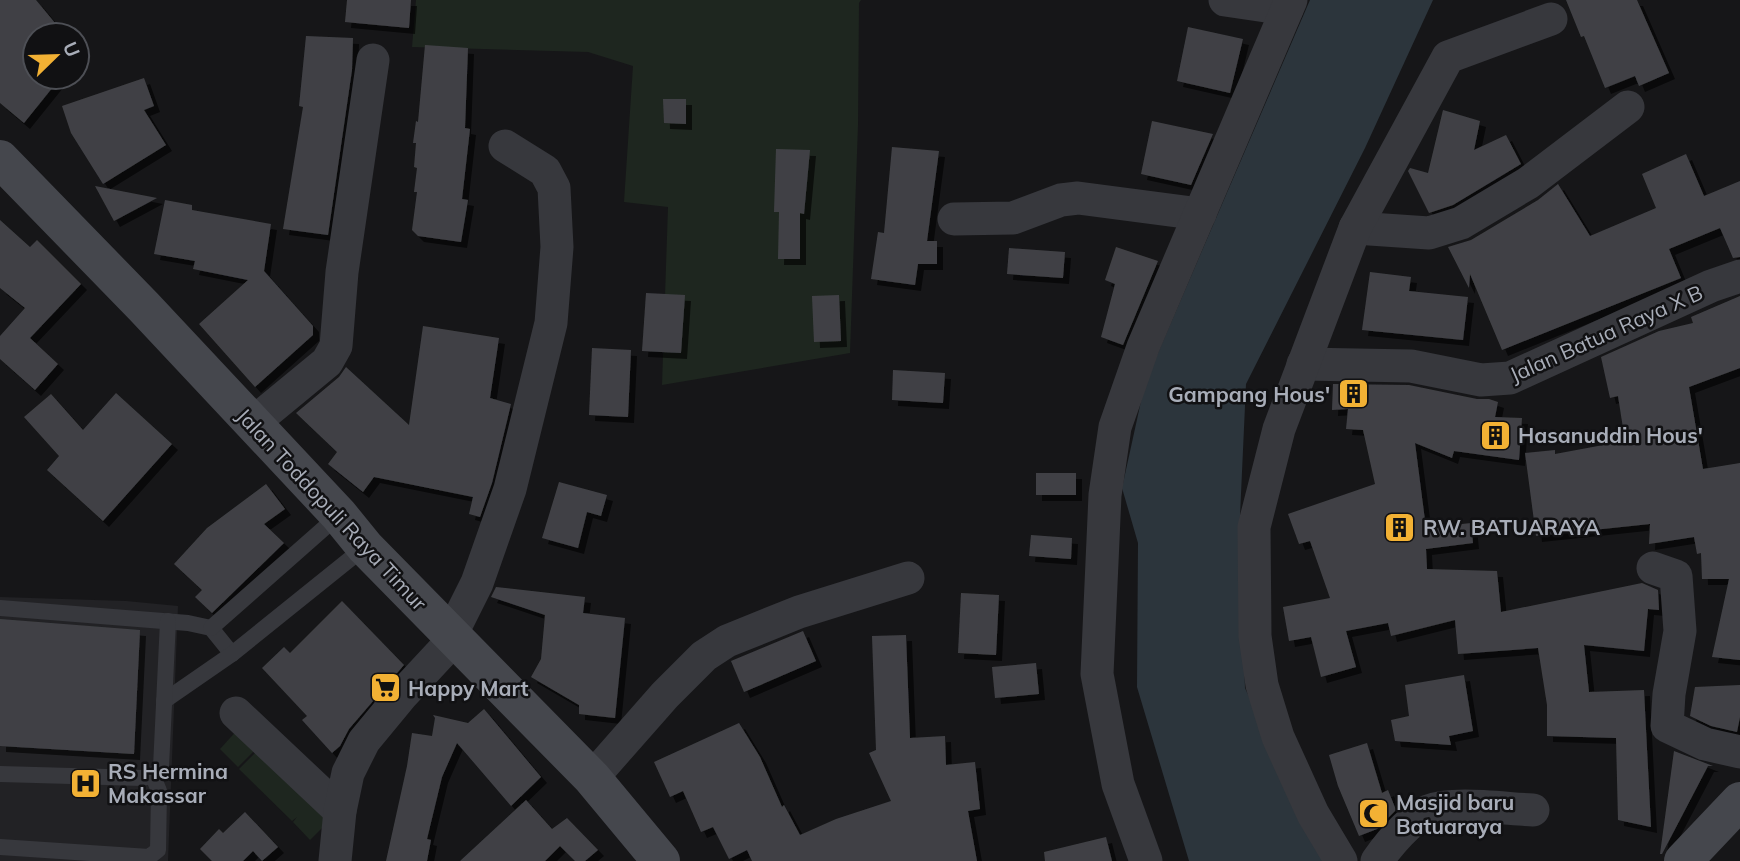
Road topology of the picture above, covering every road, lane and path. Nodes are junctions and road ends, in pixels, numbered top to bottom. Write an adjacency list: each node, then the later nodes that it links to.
1 (1225, 0): 2 (street)
2 (1289, 5): 8 (street)
3 (1552, 19): 10 (street)
4 (373, 60): 13 (street)
5 (1628, 107): 10 (street)
6 (505, 146): 21 (street)
7 (0, 159): 13 (main road, Jalan Toddopuli Raya Timur)
8 (1200, 214): 9 (street); 38 (street)
9 (954, 219)
10 (1355, 228): 12 (street)
11 (1740, 276): 12 (street, Jalan Batua Raya X B)
12 (1303, 364): 39 (street)
13 (253, 423): 14 (main road, Jalan Toddopuli Raya Timur)
14 (339, 515): 15 (main road, Jalan Toddopuli Raya Timur); 20 (lane)
15 (365, 547): 21 (main road, Jalan Toddopuli Raya Timur); 22 (lane)
16 (1653, 568): 25 (street)
17 (908, 578): 30 (street)
18 (0, 608): 19 (lane)
19 (168, 621): 20 (lane); 23 (lane)
20 (211, 628): 22 (lane)
21 (453, 636): 26 (street); 30 (main road, Jalan Toddopuli Raya Timur)
22 (232, 654): 23 (lane)
23 (164, 701): 29 (lane)
24 (236, 713): 27 (street)
25 (1740, 752)
26 (350, 768): 27 (street); 33 (street)
27 (300, 773): 33 (street)
28 (0, 774): 29 (lane)
29 (153, 776): 34 (lane)
30 (592, 778): 37 (main road, Jalan Toddopuli Raya Timur)
31 (1740, 801): 35 (main road)
32 (1533, 810): 40 (street)
33 (340, 811): 36 (street)
34 (0, 847)
35 (1690, 858)
36 (332, 860)
37 (661, 861)
38 (1146, 861)
39 (1342, 861)
40 (1377, 861)

